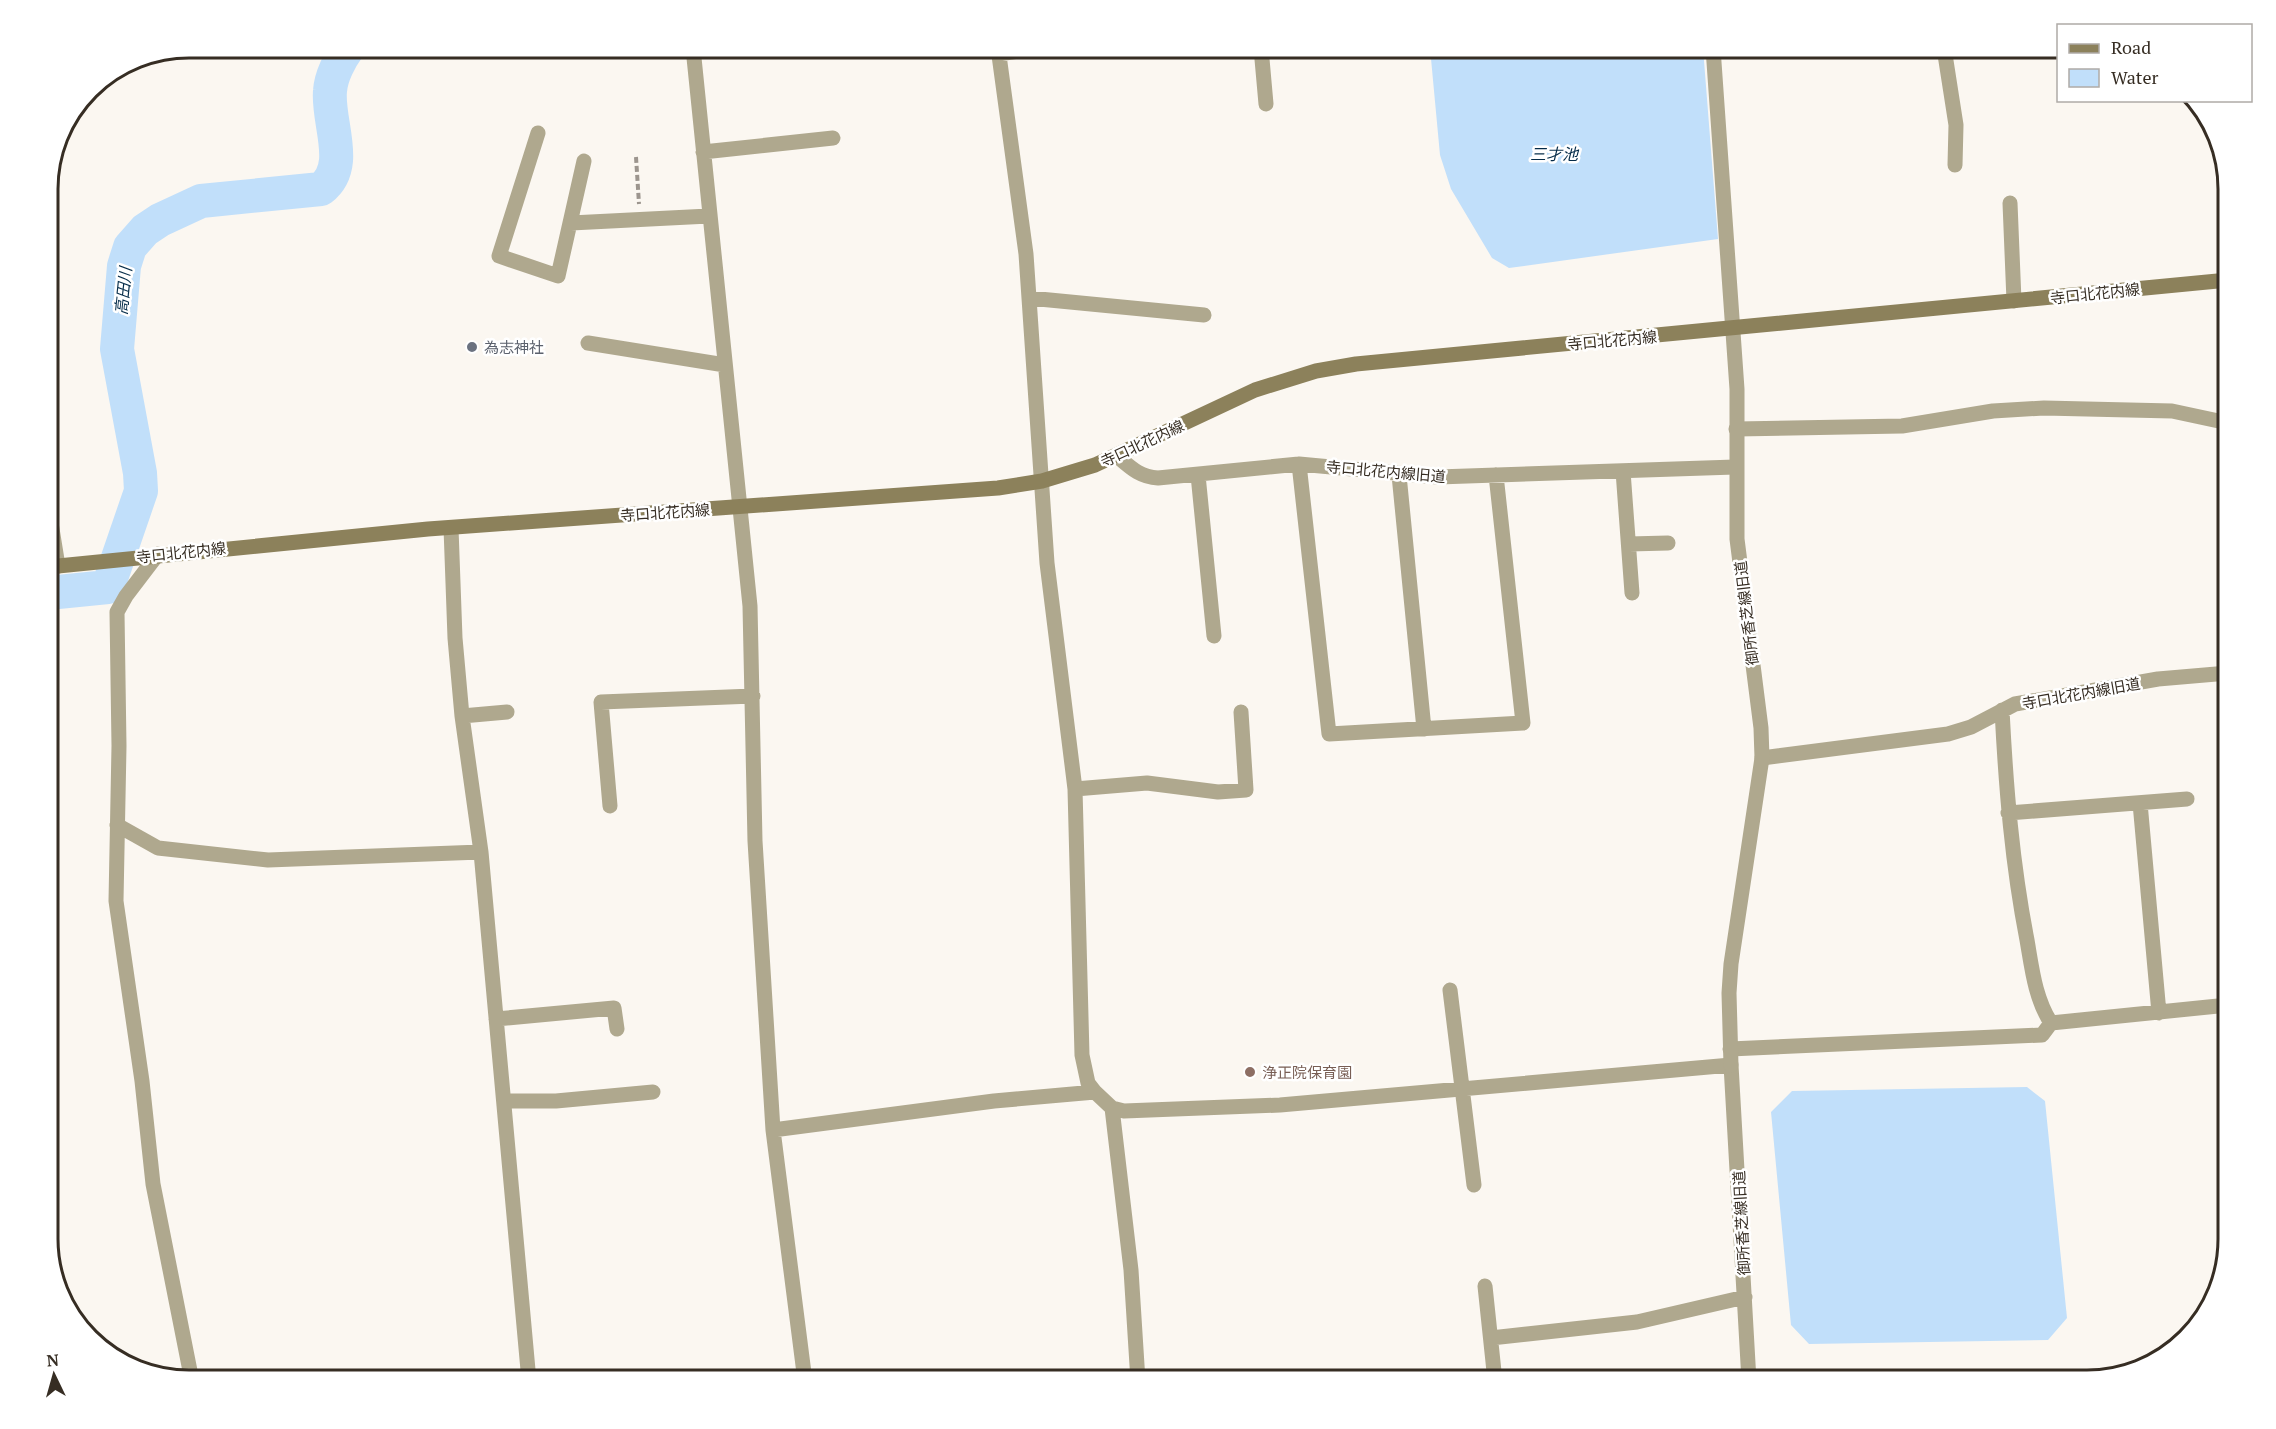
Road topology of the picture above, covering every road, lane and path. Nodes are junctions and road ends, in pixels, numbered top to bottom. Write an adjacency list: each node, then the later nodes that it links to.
1 (1262, 58): 6 (street)
2 (1714, 58): 21 (street, 御所香芝線旧道)
3 (1946, 58): 12 (street)
4 (694, 59): 9 (street)
5 (999, 59): 18 (street)
6 (1266, 104)
7 (538, 133): 16 (street)
8 (833, 138): 9 (street)
9 (703, 152): 14 (street)
10 (636, 157): 15 (path)
11 (584, 162): 16 (street)
12 (1955, 165)
13 (2010, 203): 19 (street)
14 (709, 216): 15 (street); 23 (street)
15 (639, 219): 16 (street)
16 (571, 223)
17 (2218, 281): 19 (main road, 寺口北花内線)
18 (1029, 298): 20 (street); 33 (street)
19 (2014, 301): 21 (main road, 寺口北花内線)
20 (1204, 315)
21 (1732, 329): 25 (street, 御所香芝線旧道); 26 (main road, 寺口北花内線)
22 (588, 344): 23 (street)
23 (725, 365): 34 (street)
24 (2218, 421): 25 (street)
25 (1736, 429): 28 (street, 御所香芝線旧道)
26 (1118, 456): 30 (street, 寺口北花内線旧道); 33 (main road, 寺口北花内線)
27 (1299, 464): 30 (street, 寺口北花内線旧道); 31 (street, 寺口北花内線旧道); 48 (street)
28 (1735, 467): 29 (street, 寺口北花内線旧道); 49 (street, 御所香芝線旧道)
29 (1623, 471): 32 (street, 寺口北花内線旧道); 37 (street)
30 (1198, 475): 41 (street)
31 (1399, 475): 32 (street, 寺口北花内線旧道); 48 (street)
32 (1496, 475): 48 (street)
33 (1042, 481): 34 (main road, 寺口北花内線); 50 (street)
34 (740, 507): 35 (main road, 寺口北花内線); 43 (street)
35 (452, 528): 38 (main road, 寺口北花内線); 47 (street)
36 (1668, 543): 37 (street)
37 (1629, 544): 40 (street)
38 (158, 554): 39 (main road, 寺口北花内線); 55 (street)
39 (59, 565)
40 (1632, 593)
41 (1214, 636)
42 (2218, 674): 44 (street, 寺口北花内線旧道)
43 (753, 696): 53 (street); 70 (street)
44 (2002, 710): 49 (street, 寺口北花内線旧道); 54 (street)
45 (507, 712): 47 (street)
46 (1241, 712): 50 (street)
47 (462, 716): 56 (street)
48 (1424, 729)
49 (1762, 758): 63 (street, 御所香芝線旧道)
50 (1075, 789): 67 (street)
51 (2187, 800): 52 (street)
52 (2140, 803): 54 (street); 59 (street)
53 (610, 806)
54 (2008, 813): 61 (street)
55 (117, 825): 56 (street); 75 (street)
56 (481, 852): 60 (street)
57 (1450, 990): 65 (street)
58 (2218, 1006): 59 (street)
59 (2159, 1013): 61 (street)
60 (496, 1019): 62 (street); 68 (street)
61 (2051, 1023): 63 (street)
62 (617, 1029)
63 (1730, 1049): 64 (street, 御所香芝線旧道)
64 (1731, 1065): 65 (street); 73 (street, 御所香芝線旧道)
65 (1462, 1089): 69 (street); 71 (street)
66 (653, 1092): 68 (street)
67 (1095, 1092): 69 (street); 70 (street)
68 (504, 1101): 76 (street)
69 (1112, 1108): 78 (street)
70 (773, 1130): 77 (street)
71 (1474, 1185)
72 (1485, 1286): 74 (street)
73 (1745, 1298): 74 (street); 80 (street, 御所香芝線旧道)
74 (1491, 1338): 79 (street)
75 (190, 1370)
76 (528, 1370)
77 (804, 1370)
78 (1137, 1370)
79 (1494, 1370)
80 (1748, 1370)

